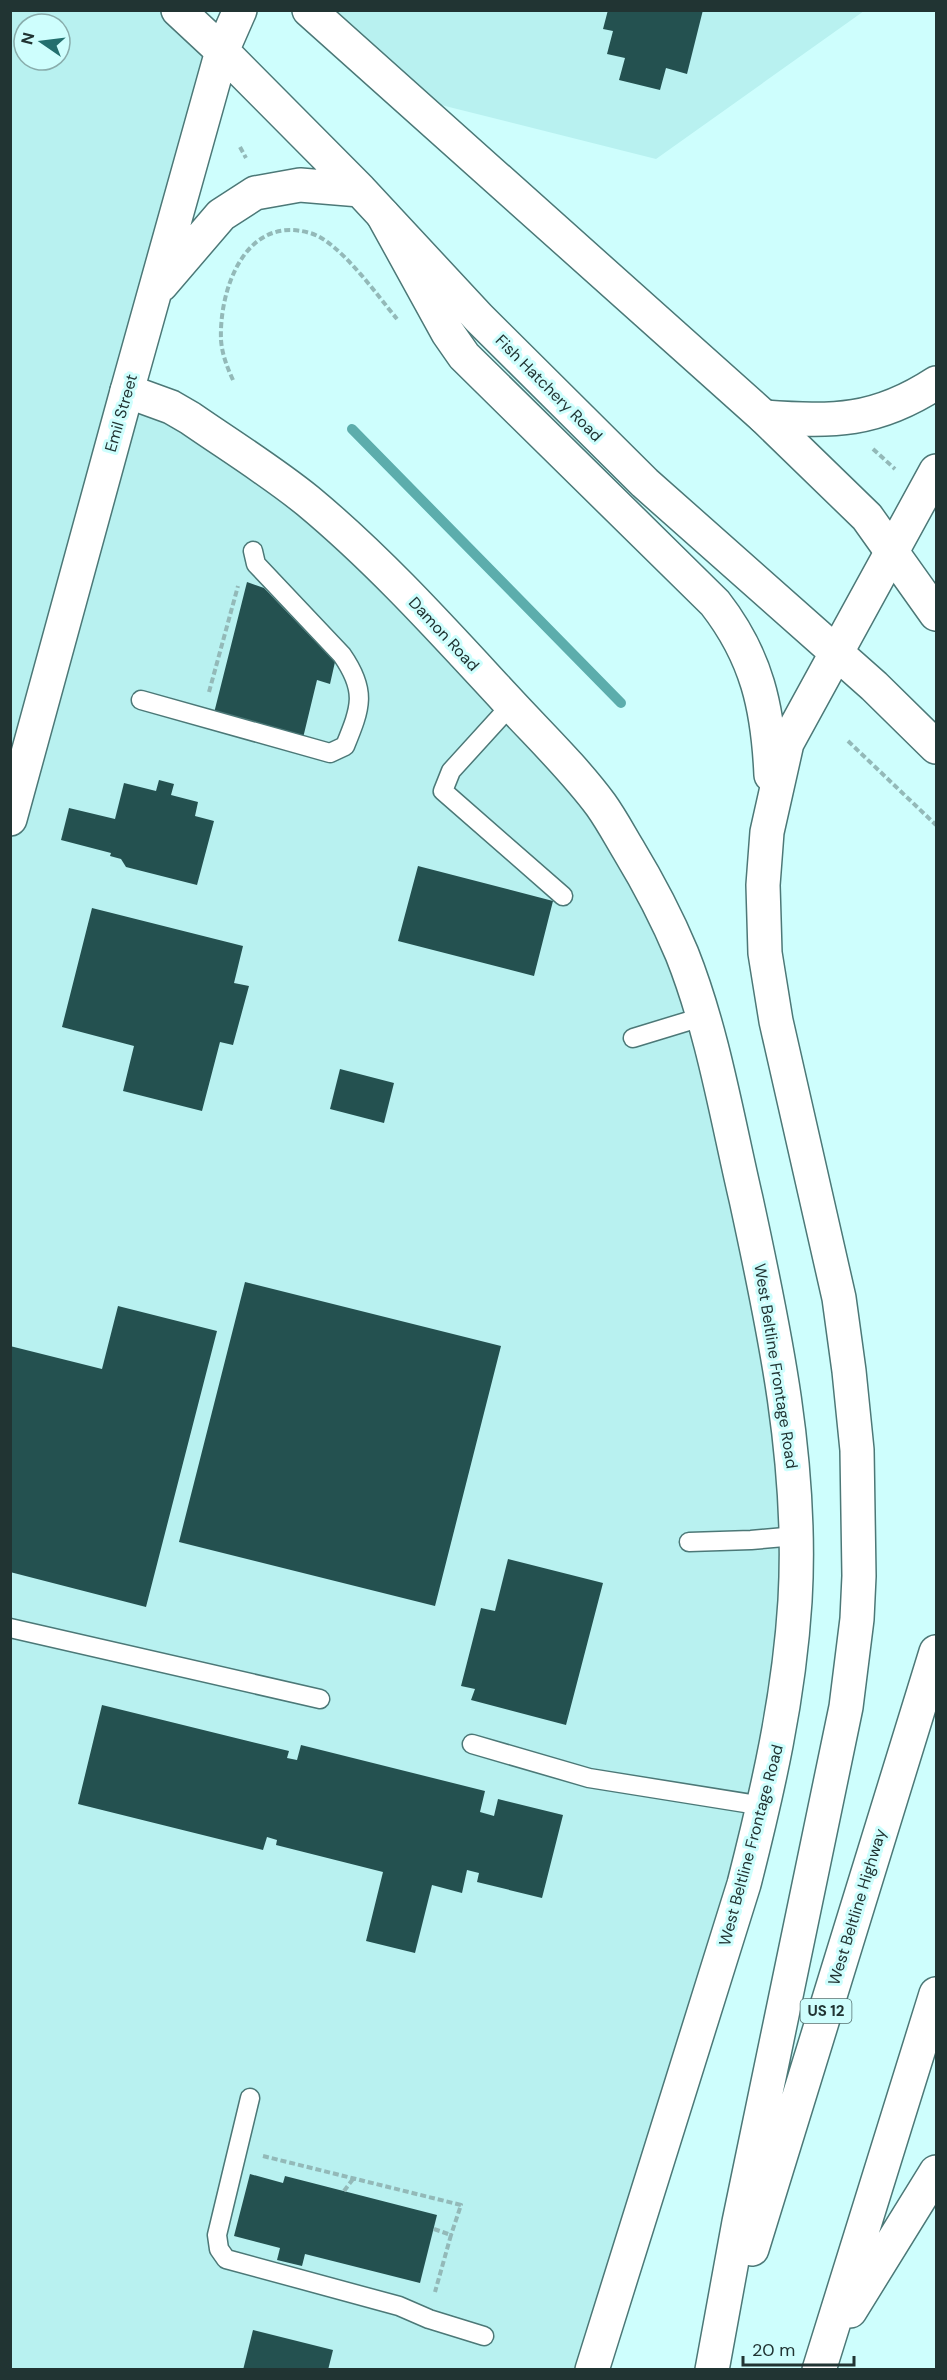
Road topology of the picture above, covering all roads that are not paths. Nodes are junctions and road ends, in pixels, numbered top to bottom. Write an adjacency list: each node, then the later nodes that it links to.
1 (178, 10): 4 (main road, Fish Hatchery Road)
2 (240, 10): 4 (main road, Emil Street)
3 (309, 10): 10 (main road)
4 (222, 51): 5 (main road, Fish Hatchery Road); 7 (main road, Emil Street)
5 (360, 190): 6 (main road, Fish Hatchery Road); 7 (main road)
6 (383, 215): 15 (main road, Fish Hatchery Road); 20 (main road)
7 (154, 294): 9 (main road, Emil Street)
8 (936, 383): 10 (main road)
9 (127, 392): 17 (main road, Damon Road); 19 (main road, Emil Street)
10 (764, 417): 13 (main road)
11 (936, 471): 13 (main road)
12 (253, 551): 16 (lane)
13 (893, 554): 14 (main road); 15 (main road)
14 (936, 614)
15 (837, 654): 18 (main road, Fish Hatchery Road); 20 (main road)
16 (141, 700)
17 (511, 705): 21 (lane); 22 (main road, Damon Road)
18 (936, 747)
19 (10, 819)
20 (767, 832): 38 (main road)
21 (563, 896)
22 (682, 955): 23 (main road, West Beltline Frontage Road)
23 (702, 1017): 24 (lane); 25 (main road, West Beltline Frontage Road)
24 (633, 1038)
25 (796, 1536): 26 (lane); 31 (main road, West Beltline Frontage Road)
26 (689, 1542)
27 (10, 1628): 29 (lane)
28 (936, 1652): 38 (main road, West Beltline Highway / US 12)
29 (320, 1699)
30 (472, 1744): 31 (lane)
31 (764, 1806): 37 (main road, West Beltline Frontage Road)
32 (936, 1994): 36 (main road)
33 (250, 2098): 35 (lane)
34 (936, 2172): 36 (main road)
35 (484, 2336)
36 (822, 2360)
37 (592, 2370)
38 (713, 2370)

